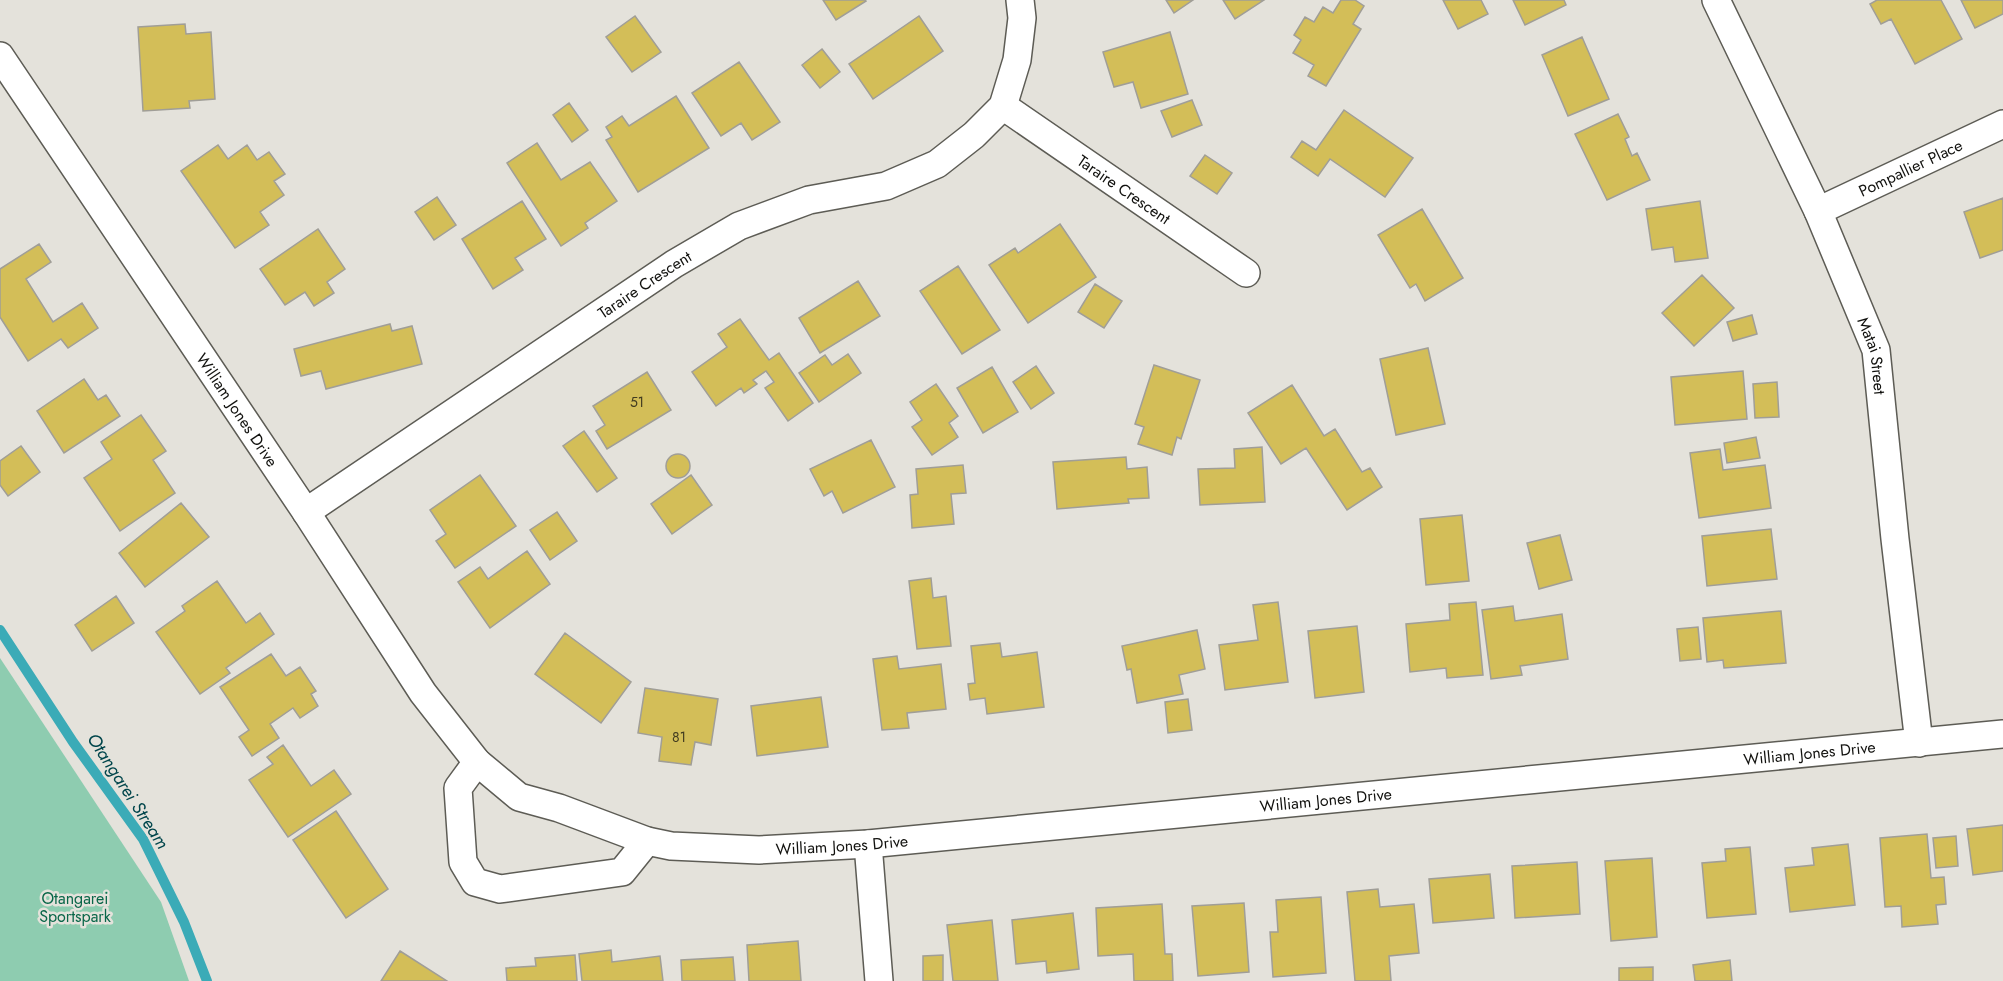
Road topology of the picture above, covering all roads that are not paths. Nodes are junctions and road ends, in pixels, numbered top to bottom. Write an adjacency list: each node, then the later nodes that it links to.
1 (1020, 0): 4 (street, Taraire Crescent)
2 (1716, 0): 6 (street, Matai Street)
3 (0, 56): 8 (street, William Jones Drive)
4 (1003, 106): 7 (street, Taraire Crescent); 8 (street, Taraire Crescent)
5 (2003, 124): 6 (street, Pompallier Place)
6 (1818, 211): 10 (street, Matai Street)
7 (1246, 273)
8 (306, 512): 11 (street, William Jones Drive)
9 (2003, 734): 10 (street, William Jones Drive)
10 (1919, 743): 13 (street, William Jones Drive)
11 (477, 762): 12 (street, William Jones Drive); 12 (street)
12 (647, 841): 13 (street, William Jones Drive)
13 (868, 844): 14 (street)
14 (879, 981)

